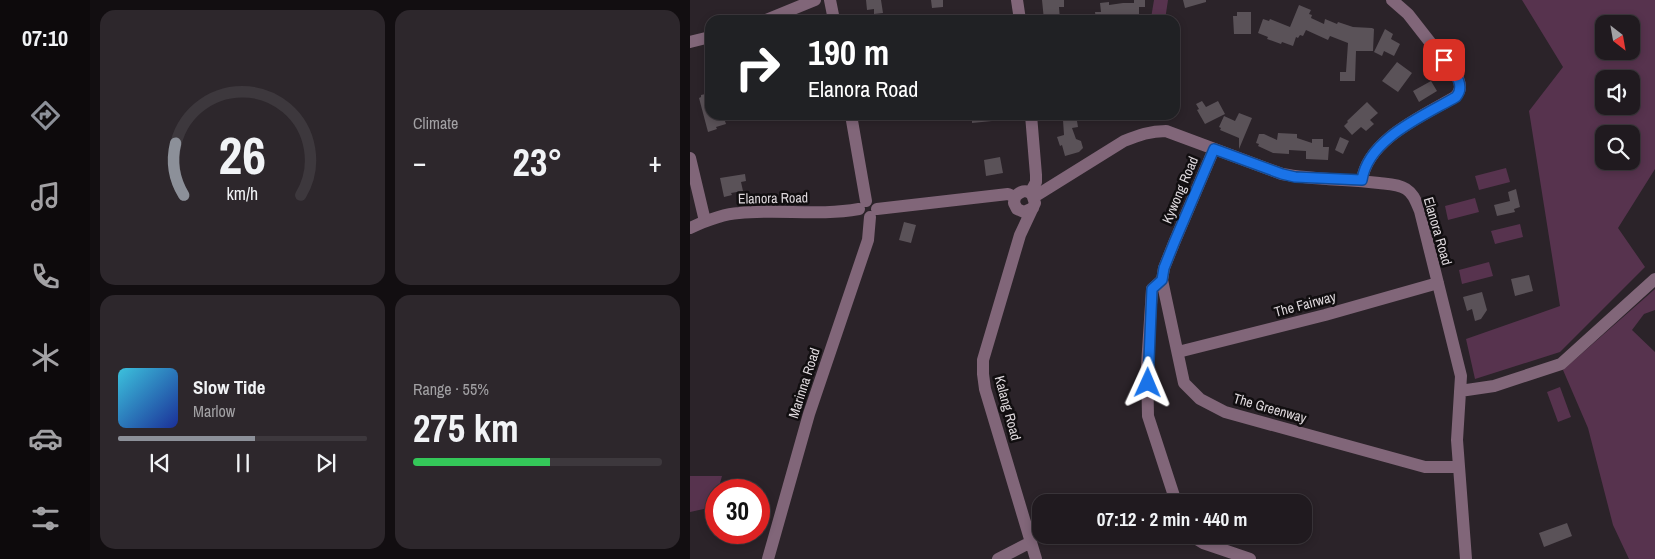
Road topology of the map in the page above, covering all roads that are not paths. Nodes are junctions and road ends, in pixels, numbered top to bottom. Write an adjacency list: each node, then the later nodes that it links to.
1 (815, 0): 5 (street)
2 (830, 0): 6 (street)
3 (1017, 0): 7 (street)
4 (1392, 0): 15 (street)
5 (778, 15)
6 (833, 15)
7 (1019, 15)
8 (705, 38): 9 (street)
9 (690, 42)
10 (851, 120): 18 (street)
11 (1031, 120): 14 (street, Kalang Road)
12 (1214, 149): 15 (street, Elanora Road); 16 (street, Elanora Road); 23 (street, Kywong Road)
13 (690, 158): 20 (street)
14 (1035, 162): 16 (street); 17 (street, Kalang Road)
15 (1362, 180): 24 (street, Elanora Road)
16 (1059, 182): 17 (street, Elanora Road)
17 (1025, 202): 19 (street); 29 (street, Kalang Road)
18 (863, 205): 19 (street); 20 (street, Elanora Road)
19 (874, 213): 31 (street, Marinna Road)
20 (705, 221): 21 (street, Elanora Road)
21 (690, 228)
22 (1655, 279): 26 (street)
23 (1162, 280): 25 (street, The Greenway); 28 (street, Kywong Road)
24 (1438, 283): 25 (street, The Fairway); 26 (street, Elanora Road)
25 (1178, 352): 27 (street, The Greenway)
26 (1460, 391): 27 (street, Elanora Road)
27 (1458, 467): 35 (street, Elanora Road)
28 (1173, 494)
29 (1031, 542): 32 (street); 33 (street, Kalang Road)
30 (1206, 544): 34 (street)
31 (768, 559)
32 (998, 559)
33 (1036, 559)
34 (1250, 559)
35 (1466, 559)

